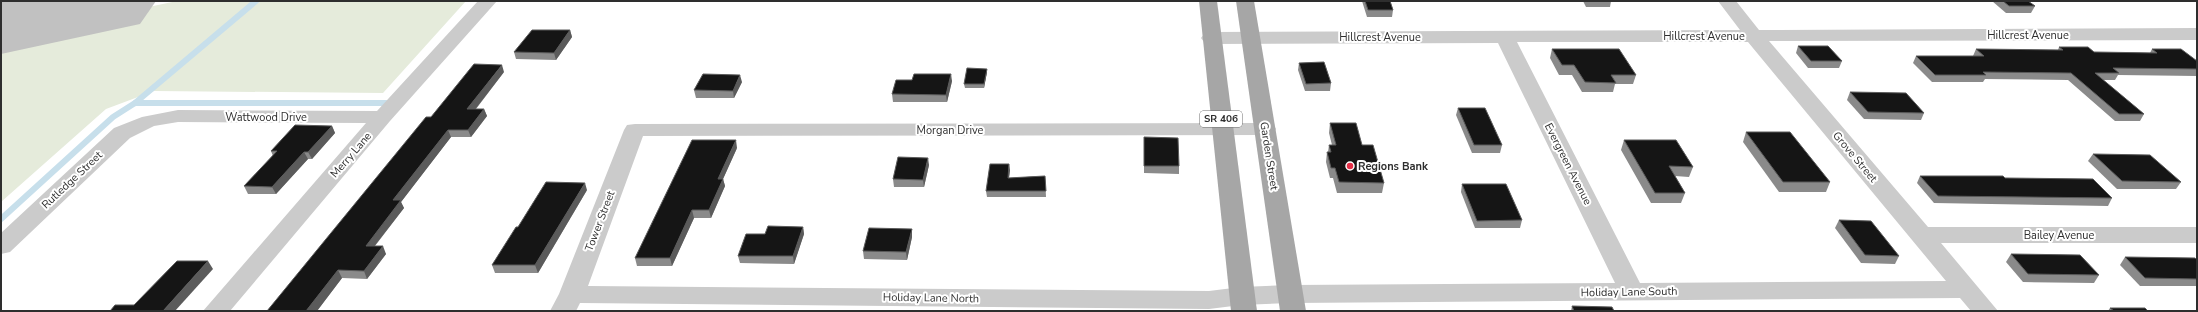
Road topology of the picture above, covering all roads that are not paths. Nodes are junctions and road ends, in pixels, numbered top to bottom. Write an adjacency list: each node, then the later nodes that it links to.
1 (488, 1): 10 (street, Merry Lane)
2 (1208, 1): 8 (main road, SR 406)
3 (1244, 1): 9 (main road, Garden Street)
4 (1727, 1): 7 (street, Grove Street)
5 (2197, 34): 7 (street, Hillcrest Avenue)
6 (1504, 36): 7 (street, Hillcrest Avenue); 9 (street, Hillcrest Avenue); 19 (street, Evergreen Avenue)
7 (1754, 36): 15 (street, Grove Street)
8 (1211, 38): 9 (street, Hillcrest Avenue); 12 (main road, SR 406)
9 (1250, 38): 13 (main road, Garden Street)
10 (383, 117): 11 (street, Wattwood Drive); 23 (street, Merry Lane)
11 (149, 121): 17 (street, Rutledge Street)
12 (1222, 129): 13 (street, Morgan Drive); 14 (street, Morgan Drive); 21 (main road, SR 406)
13 (1265, 129): 22 (main road, Garden Street)
14 (635, 130): 20 (street, Tower Street)
15 (1920, 235): 16 (street, Bailey Avenue); 18 (street, Grove Street)
16 (2197, 235)
17 (1, 246)
18 (1967, 289): 19 (street, Holiday Lane South); 24 (street, Grove Street)
19 (1632, 291): 22 (street, Holiday Lane South)
20 (567, 303): 21 (street, Holiday Lane North)
21 (1243, 303): 22 (street, Holiday Lane North)
22 (1292, 303)
23 (216, 311)
24 (1985, 311)

